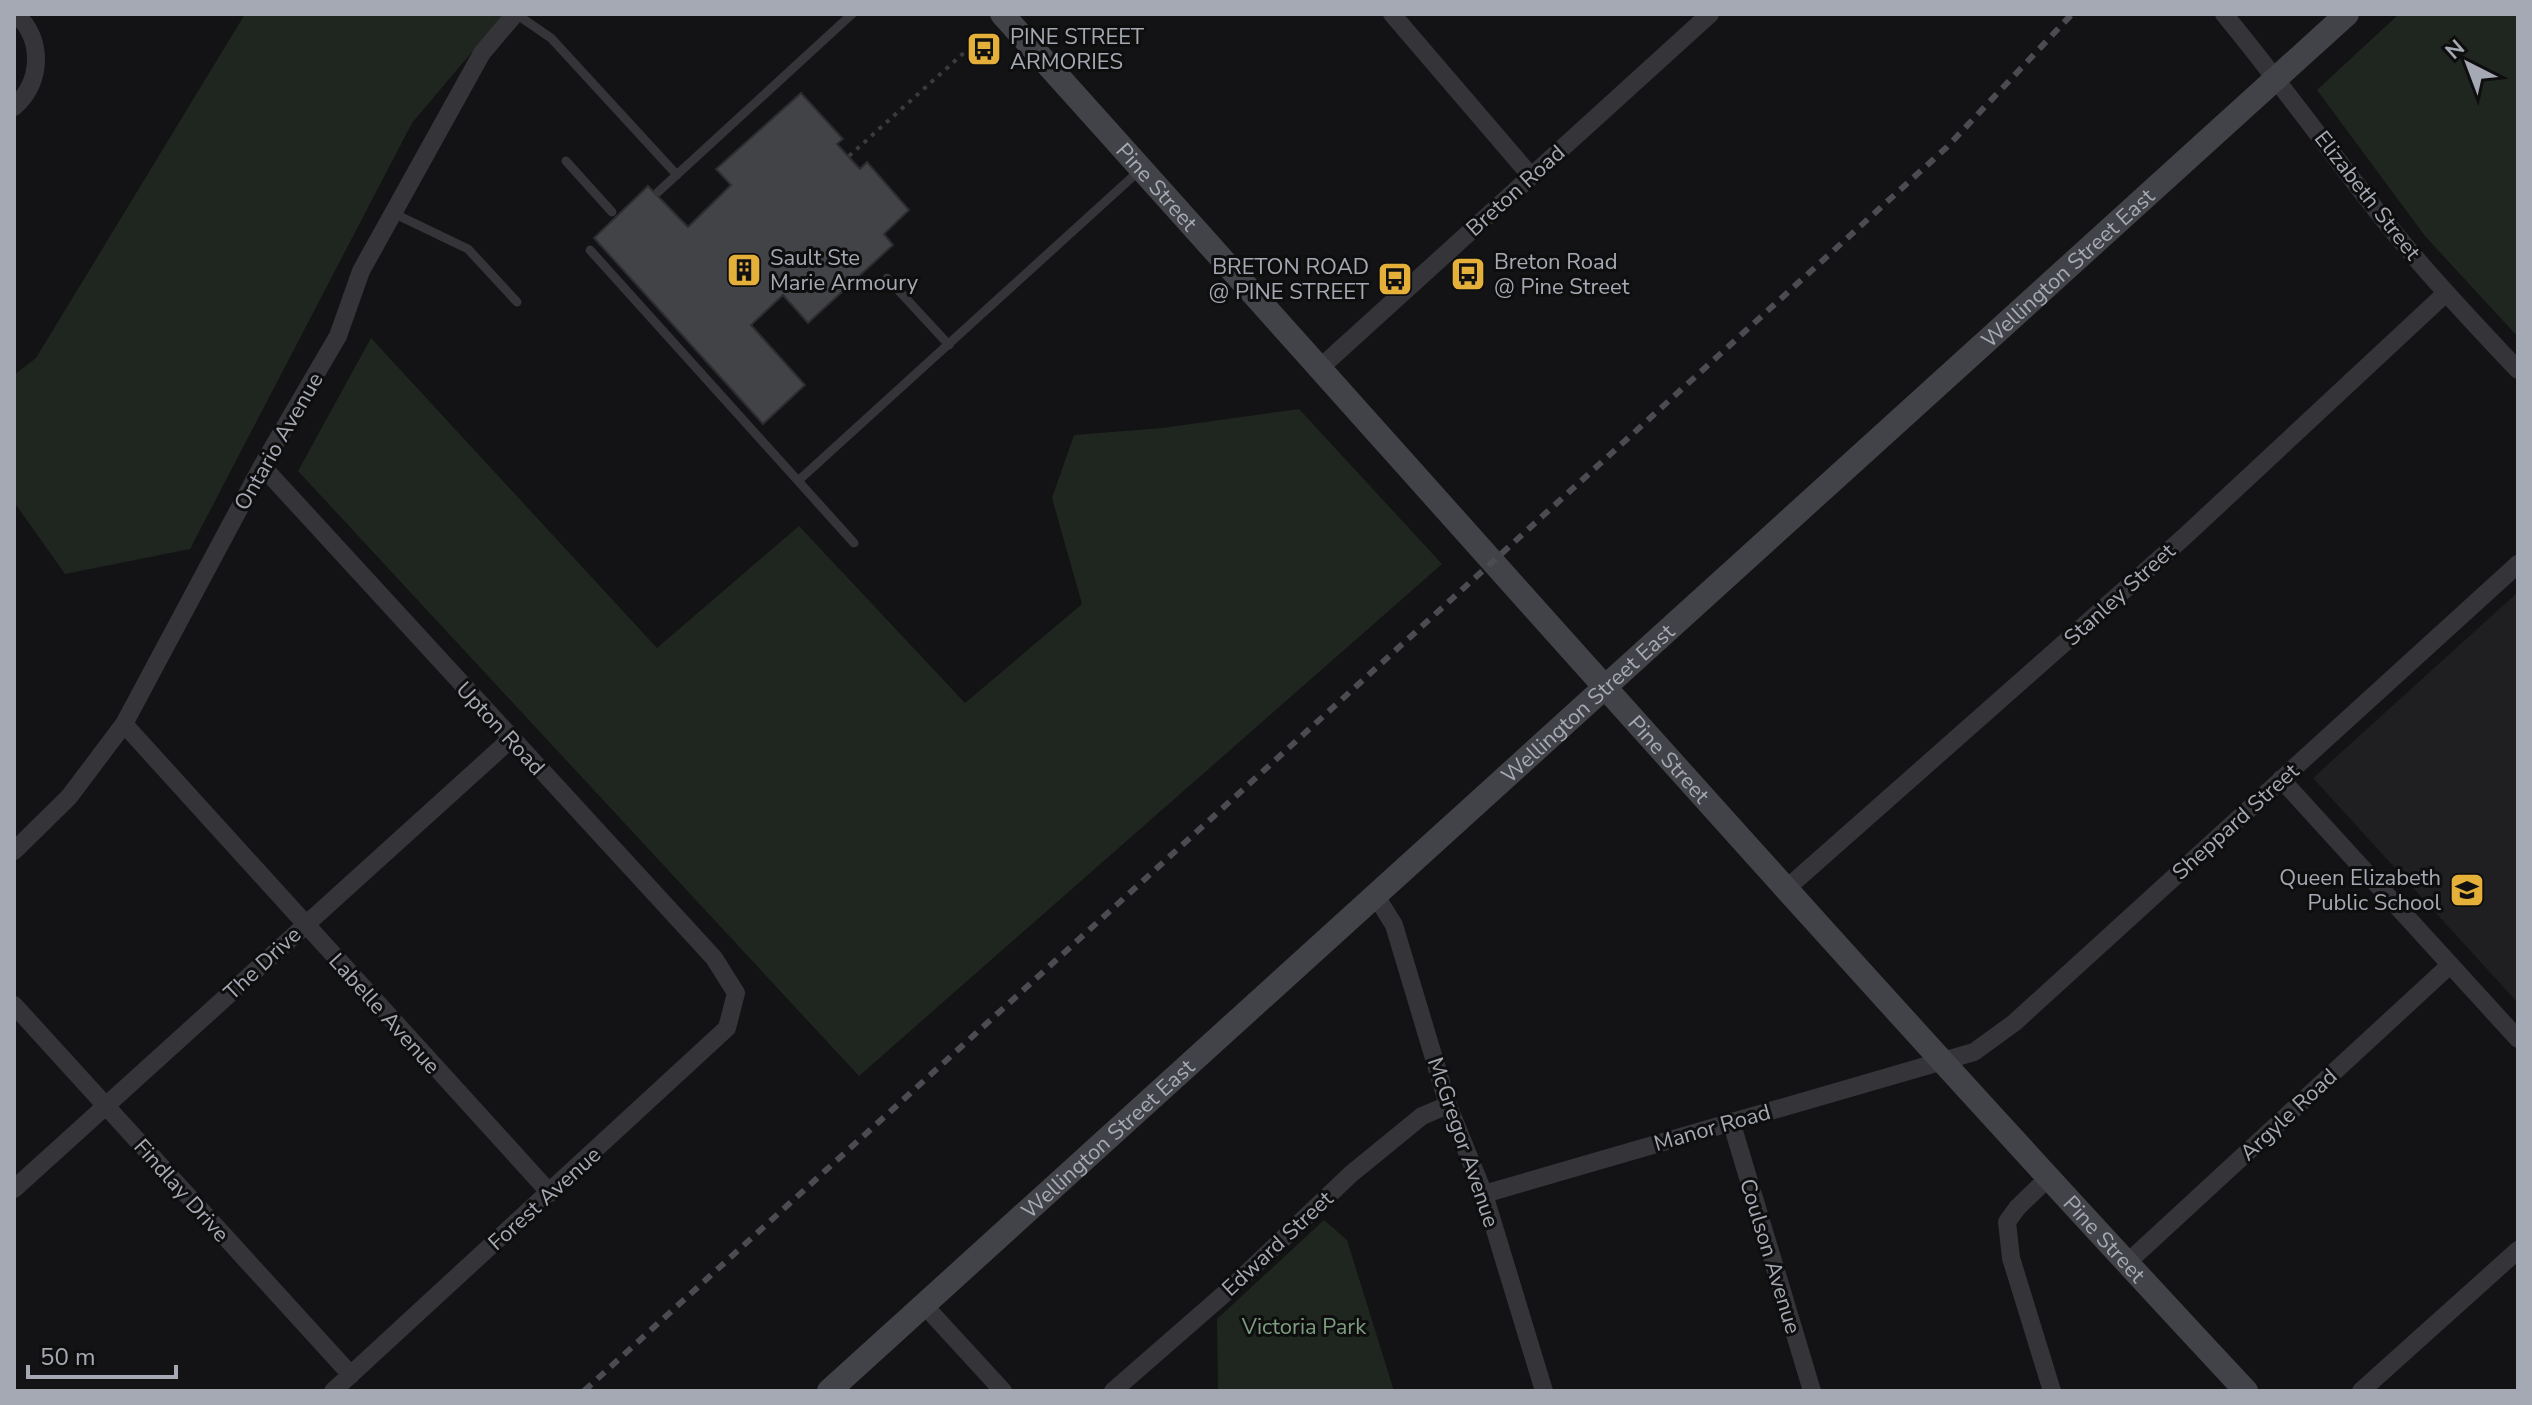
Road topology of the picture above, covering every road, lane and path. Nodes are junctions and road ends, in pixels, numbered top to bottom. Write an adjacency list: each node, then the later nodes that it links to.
1 (16, 14): 11 (street)
2 (516, 14): 15 (lane); 19 (street, Ontario Avenue)
3 (852, 14): 15 (lane)
4 (1002, 14): 14 (main road, Pine Street)
5 (1392, 14): 16 (street)
6 (1710, 14): 16 (street, Breton Road)
7 (2224, 14): 10 (street, Elizabeth Street)
8 (2347, 14): 10 (main road, Wellington Street East)
9 (976, 42): 12 (path)
10 (2276, 77): 22 (street, Elizabeth Street); 31 (main road, Wellington Street East)
11 (14, 107)
12 (849, 156)
13 (566, 161): 18 (lane)
14 (1142, 169): 24 (lane); 25 (main road, Pine Street)
15 (677, 175): 17 (lane)
16 (1530, 175): 25 (street, Breton Road)
17 (658, 192)
18 (612, 212)
19 (393, 213): 23 (lane); 27 (street, Ontario Avenue)
20 (590, 250): 28 (lane)
21 (887, 278): 24 (lane)
22 (2446, 293): 26 (street, Elizabeth Street); 36 (street, Stanley Street)
23 (517, 302)
24 (949, 345): 28 (lane)
25 (1321, 367): 31 (main road, Pine Street)
26 (2518, 370)
27 (262, 466): 32 (street, Ontario Avenue); 33 (street, Upton Road)
28 (799, 480): 29 (lane)
29 (854, 543)
30 (2518, 564): 34 (street, Sheppard Street)
31 (1606, 687): 36 (main road, Pine Street); 37 (main road, Wellington Street East)
32 (124, 724): 35 (street, Ontario Avenue); 38 (street, Labelle Avenue)
33 (511, 739): 38 (street, The Drive); 40 (street, Upton Road)
34 (2281, 779): 39 (street); 43 (street, Sheppard Street)
35 (14, 851)
36 (1786, 889): 43 (main road, Pine Street)
37 (1376, 896): 44 (street, McGregor Avenue); 53 (main road, Wellington Street East)
38 (304, 924): 45 (street, The Drive); 49 (street, Labelle Avenue)
39 (2450, 965): 42 (street); 52 (street, Argyle Road)
40 (736, 993): 49 (street, Forest Avenue)
41 (14, 1005): 45 (street, Findlay Drive)
42 (2518, 1039)
43 (1942, 1062): 46 (street, Manor Road); 47 (main road, Pine Street)
44 (1448, 1105): 50 (street, McGregor Avenue); 58 (street, Edward Street)
45 (106, 1107): 48 (street, The Drive); 54 (street, Findlay Drive)
46 (1731, 1121): 50 (street, Manor Road); 60 (street, Coulson Avenue)
47 (2049, 1177): 52 (main road, Pine Street); 61 (street)
48 (14, 1189)
49 (550, 1193): 54 (street, Forest Avenue)
50 (1484, 1194): 59 (street, McGregor Avenue)
51 (2518, 1250): 63 (street)
52 (2127, 1263): 62 (main road, Pine Street)
53 (924, 1305): 56 (main road, Wellington Street East); 57 (street)
54 (351, 1375): 55 (street, Forest Avenue)
55 (333, 1391)
56 (829, 1391)
57 (1003, 1391)
58 (1113, 1391)
59 (1544, 1391)
60 (1812, 1391)
61 (2052, 1391)
62 (2246, 1391)
63 (2361, 1391)

